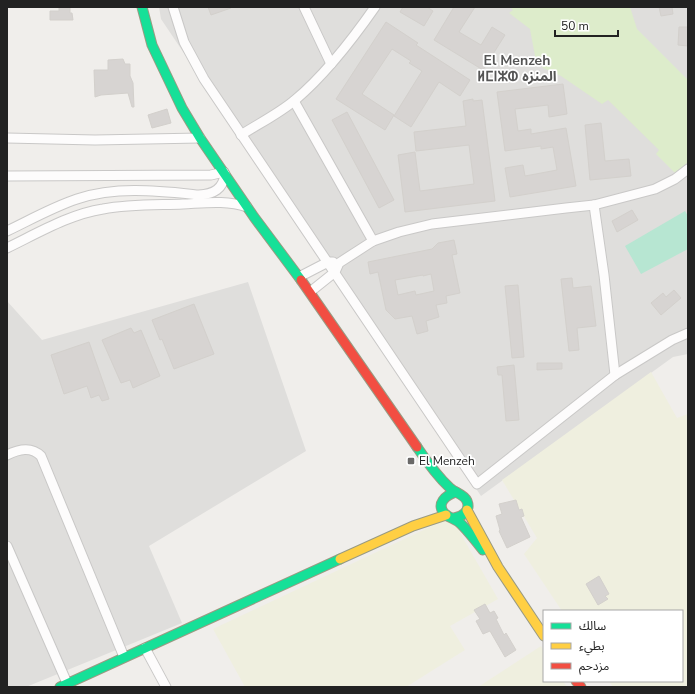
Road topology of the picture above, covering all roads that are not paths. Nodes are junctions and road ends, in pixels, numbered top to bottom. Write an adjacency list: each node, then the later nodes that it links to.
1 (142, 7): 9 (main road)
2 (173, 7): 7 (street)
3 (304, 7): 5 (street)
4 (375, 7): 5 (street)
5 (331, 64): 6 (street)
6 (294, 101): 7 (street); 17 (street)
7 (241, 135): 19 (street)
8 (7, 138): 9 (street)
9 (200, 138): 10 (main road)
10 (225, 173): 12 (street); 13 (street); 15 (main road)
11 (686, 174): 14 (street)
12 (7, 176)
13 (200, 199): 15 (street); 16 (street); 18 (street)
14 (594, 206): 17 (street); 25 (street)
15 (247, 207): 22 (main road)
16 (7, 231)
17 (373, 241): 20 (street)
18 (7, 248)
19 (328, 262): 20 (street); 21 (street); 22 (street)
20 (339, 263): 21 (street)
21 (335, 272): 23 (street); 28 (street)
22 (299, 277): 23 (main road)
23 (310, 292): 27 (main road)
24 (688, 333): 25 (street)
25 (615, 374): 28 (street)
26 (7, 455): 38 (street)
27 (431, 468): 29 (main road); 30 (main road)
28 (477, 484): 29 (street)
29 (459, 494): 30 (main road); 31 (main road)
30 (441, 497): 32 (main road); 33 (main road)
31 (467, 510): 32 (main road); 35 (main road)
32 (450, 517): 33 (main road); 35 (main road)
33 (413, 526): 37 (main road)
34 (7, 546): 39 (street)
35 (498, 567): 36 (main road)
36 (543, 634)
37 (145, 648): 38 (main road); 40 (street)
38 (124, 657): 39 (main road)
39 (63, 685)
40 (166, 687)

